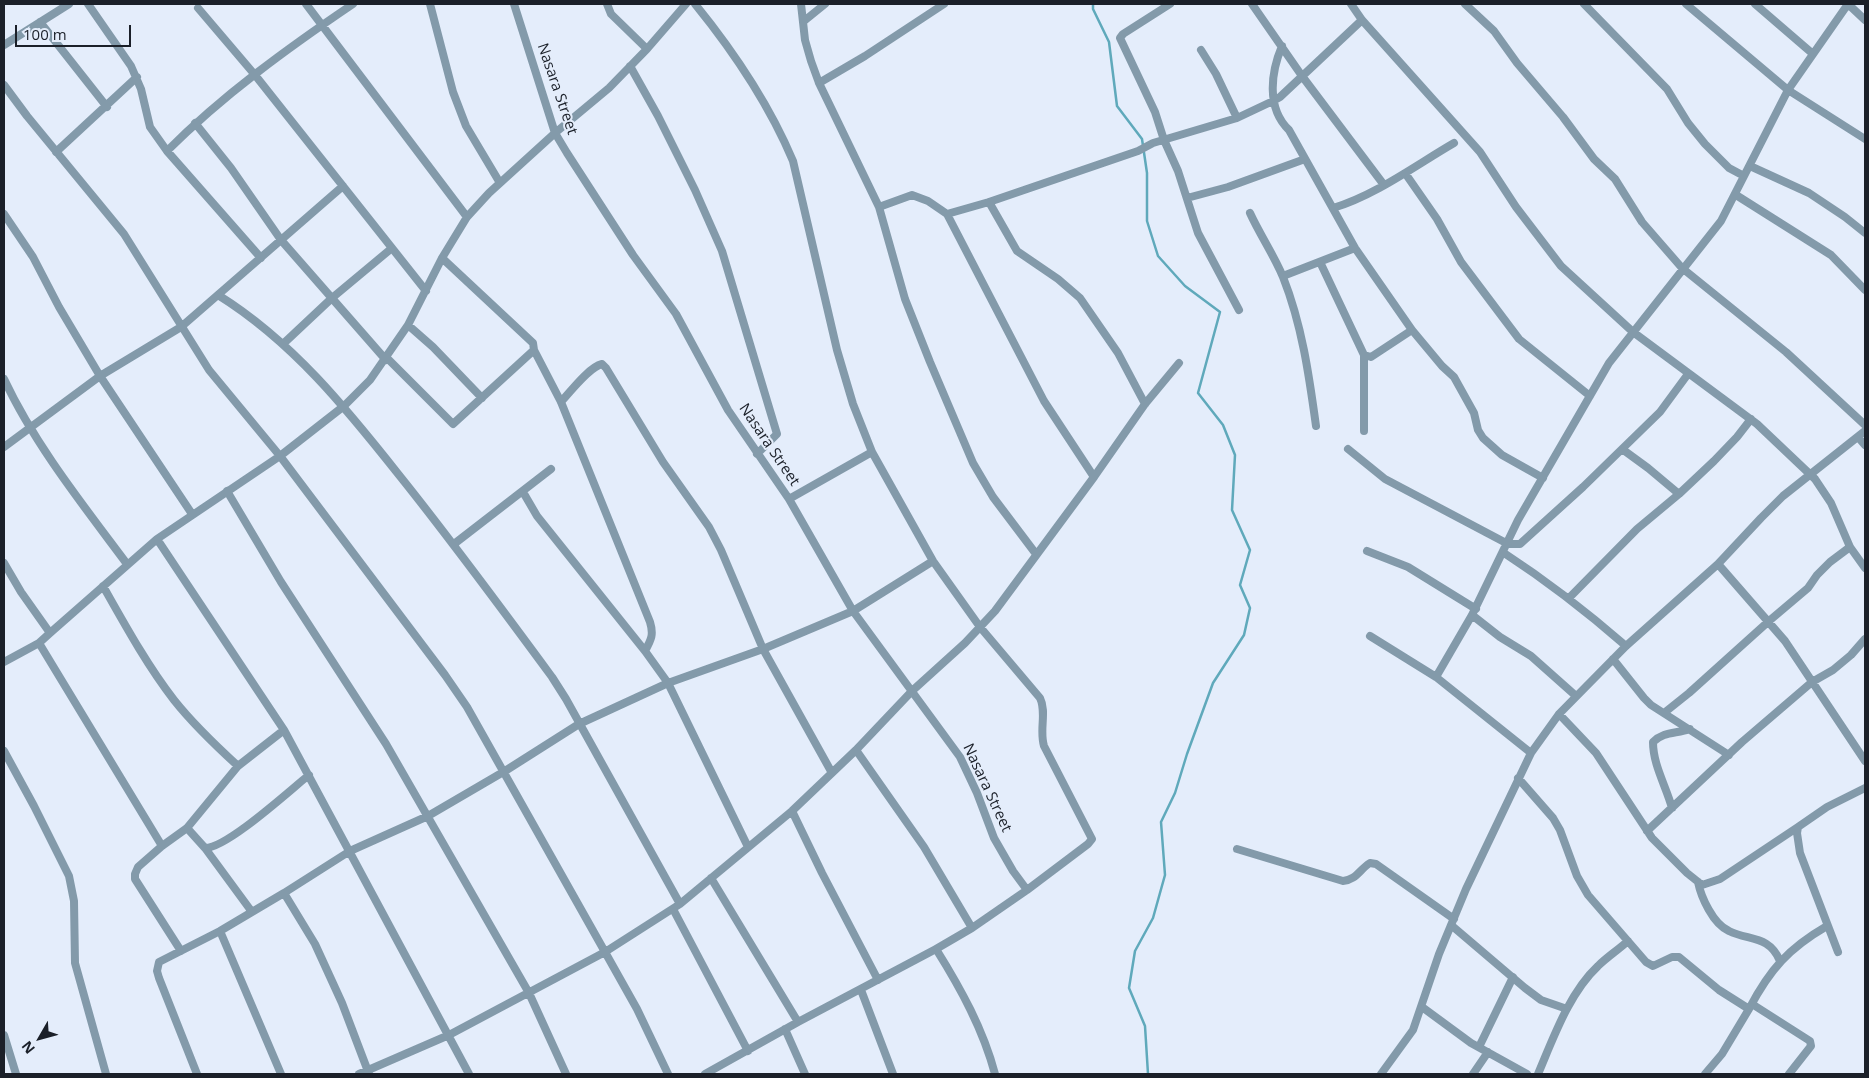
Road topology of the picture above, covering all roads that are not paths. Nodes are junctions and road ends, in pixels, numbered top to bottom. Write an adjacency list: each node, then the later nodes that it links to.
1 (69, 4): 25 (street)
2 (88, 4): 35 (street)
3 (306, 4): 26 (street)
4 (353, 4): 26 (street)
5 (430, 4): 53 (street)
6 (514, 4): 43 (street, Nasara Street)
7 (607, 4): 29 (street)
8 (686, 4): 29 (street)
9 (695, 4): 107 (street)
10 (801, 4): 24 (street)
11 (825, 4): 24 (street)
12 (944, 4): 36 (street)
13 (1170, 4): 45 (street)
14 (1252, 4): 28 (street)
15 (1351, 4): 22 (street)
16 (1465, 4): 72 (street)
17 (1584, 4): 52 (street)
18 (1686, 4): 38 (street)
19 (1755, 4): 31 (street)
20 (1848, 4): 23 (street); 31 (street)
21 (198, 8): 33 (street)
22 (1362, 20): 34 (street); 82 (street)
23 (1865, 20)
24 (804, 21): 36 (street)
25 (40, 22): 27 (street); 40 (street)
26 (323, 24): 33 (street); 64 (street)
27 (4, 45)
28 (1282, 46): 34 (street); 39 (street)
29 (647, 49): 32 (street)
30 (1202, 50): 41 (street)
31 (1813, 54): 38 (street)
32 (630, 66): 43 (street); 108 (street)
33 (255, 75): 42 (street); 55 (street)
34 (1302, 76): 39 (street); 54 (street)
35 (137, 77): 40 (street); 47 (street)
36 (819, 83): 59 (street)
37 (4, 84): 48 (street)
38 (1788, 90): 44 (street); 50 (street)
39 (1273, 101): 41 (street); 49 (street)
40 (107, 107): 48 (street)
41 (1237, 118): 45 (street)
42 (195, 123): 47 (street); 66 (street)
43 (555, 133): 53 (street); 108 (street, Nasara Street)
44 (1865, 139)
45 (1164, 140): 57 (street); 58 (street)
46 (1454, 143): 51 (street)
47 (167, 151): 69 (street)
48 (56, 152): 80 (street)
49 (1305, 159): 57 (street); 60 (street)
50 (1750, 166): 52 (street); 65 (street)
51 (1405, 173): 54 (street); 91 (street)
52 (1744, 176): 56 (street)
53 (500, 183): 64 (street)
54 (1384, 185): 60 (street)
55 (343, 186): 66 (street); 67 (street)
56 (1736, 195): 72 (street); 74 (street)
57 (1187, 198): 78 (street)
58 (989, 202): 63 (street); 94 (street)
59 (879, 207): 63 (street); 125 (street)
60 (1333, 208): 68 (street)
61 (1250, 213): 73 (street)
62 (4, 214): 89 (street)
63 (947, 214): 112 (street)
64 (467, 217): 70 (street)
65 (1865, 233)
66 (281, 240): 69 (street); 77 (street)
67 (392, 248): 75 (street); 77 (street)
68 (1355, 248): 71 (street); 81 (street)
69 (261, 258): 76 (street)
70 (442, 258): 75 (street); 84 (street)
71 (1320, 262): 73 (street); 85 (street)
72 (1682, 268): 82 (street); 97 (street)
73 (1282, 276): 99 (street)
74 (1865, 290)
75 (426, 291): 79 (street)
76 (218, 295): 80 (street); 83 (street)
77 (332, 298): 83 (street); 86 (street)
78 (1239, 310)
79 (408, 325): 86 (street); 92 (street)
80 (181, 328): 89 (street); 109 (street)
81 (1412, 330): 85 (street); 113 (street)
82 (1633, 332): 88 (street); 91 (street)
83 (283, 344): 95 (street)
84 (534, 350): 92 (street); 93 (street)
85 (1364, 355): 100 (street)
86 (386, 359): 92 (street); 95 (street)
87 (1180, 363): 94 (street)
88 (1688, 374): 96 (street); 106 (street)
89 (100, 376): 98 (street); 118 (street)
90 (4, 379): 98 (street)
91 (1590, 396): 113 (street)
92 (482, 398)
93 (561, 402): 142 (street); 143 (street)
94 (1145, 404): 112 (street)
95 (344, 406): 109 (street); 120 (street)
96 (1751, 419): 111 (street); 116 (street)
97 (1865, 425)
98 (30, 426): 104 (street); 128 (street)
99 (1316, 426)
100 (1364, 431)
101 (1865, 431): 102 (street)
102 (1858, 437): 103 (street); 111 (street)
103 (1865, 445)
104 (4, 447)
105 (1348, 449): 121 (street)
106 (1622, 449): 116 (street); 121 (street)
107 (872, 452): 117 (street); 126 (street)
108 (757, 454): 117 (street, Nasara Street)
109 (280, 456): 114 (street); 162 (street)
110 (552, 469): 115 (street)
111 (1810, 475): 122 (street); 129 (street)
112 (1094, 477): 125 (street)
113 (1542, 478): 121 (street)
114 (227, 491): 118 (street); 169 (street)
115 (523, 492): 120 (street); 143 (street)
116 (1679, 494): 132 (street)
117 (789, 499): 133 (street, Nasara Street)
118 (192, 514): 119 (street)
119 (157, 539): 128 (street); 155 (street)
120 (454, 544): 153 (street)
121 (1508, 544): 124 (street)
122 (1850, 547): 130 (street); 135 (street)
123 (1367, 551): 134 (street)
124 (1504, 553): 132 (street); 134 (street)
125 (1036, 554): 136 (street)
126 (933, 561): 133 (street); 136 (street)
127 (4, 563): 137 (street)
128 (127, 564): 131 (street)
129 (1718, 564): 135 (street); 141 (street)
130 (1865, 568)
131 (103, 586): 137 (street); 161 (street)
132 (1569, 598): 141 (street)
133 (853, 611): 142 (street); 149 (street, Nasara Street)
134 (1474, 612): 146 (street); 150 (street)
135 (1769, 621): 147 (street); 151 (street)
136 (980, 627): 149 (street); 180 (street)
137 (50, 633): 140 (street)
138 (1370, 636): 146 (street)
139 (1865, 638): 147 (street)
140 (39, 642): 145 (street); 173 (street)
141 (1626, 646): 144 (street)
142 (763, 649): 148 (street); 163 (street)
143 (645, 651): 148 (street)
144 (1613, 659): 150 (street); 151 (street)
145 (4, 662)
146 (1436, 677): 158 (street)
147 (1812, 682): 159 (street); 160 (street)
148 (668, 683): 153 (street); 174 (street)
149 (912, 691): 156 (street); 180 (street, Nasara Street)
150 (1576, 696): 152 (street)
151 (1664, 713): 154 (street)
152 (1559, 714): 158 (street); 172 (street)
153 (579, 724): 162 (street); 182 (street)
154 (1690, 729): 159 (street); 167 (street)
155 (284, 730): 161 (street); 164 (street)
156 (856, 750): 163 (street); 187 (street)
157 (4, 751): 211 (street)
158 (1530, 753): 165 (street)
159 (1729, 755): 167 (street)
160 (1865, 761)
161 (238, 766): 171 (street)
162 (505, 771): 169 (street); 192 (street)
163 (832, 773): 168 (street)
164 (309, 775): 175 (street); 177 (street)
165 (1518, 778): 185 (street); 189 (street)
166 (1865, 788): 170 (street)
167 (1672, 808): 172 (street)
168 (792, 811): 174 (street); 196 (street)
169 (428, 816): 177 (street); 198 (street)
170 (1798, 827): 179 (street); 186 (street)
171 (187, 828): 173 (street); 175 (street)
172 (1647, 831): 179 (street)
173 (162, 846): 191 (street)
174 (748, 847): 178 (street)
175 (205, 848): 184 (street)
176 (1237, 849): 185 (street)
177 (350, 851): 181 (street); 205 (street)
178 (711, 878): 182 (street); 202 (street)
179 (1698, 882): 194 (street)
180 (1027, 890): 187 (street)
181 (284, 893): 184 (street); 209 (street)
182 (680, 904): 183 (street)
183 (672, 909): 192 (street); 207 (street)
184 (252, 912): 188 (street)
185 (1452, 922): 195 (street); 199 (street)
186 (1827, 926): 193 (street); 194 (street)
187 (972, 928): 190 (street)
188 (220, 931): 191 (street); 213 (street)
189 (1628, 941): 200 (street); 201 (street)
190 (936, 949): 196 (street); 221 (street)
191 (180, 951): 212 (street)
192 (605, 952): 198 (street); 217 (street)
193 (1838, 952)
194 (1780, 961): 200 (street)
195 (1513, 977): 201 (street); 206 (street)
196 (878, 980): 197 (street)
197 (861, 990): 202 (street); 220 (street)
198 (528, 993): 205 (street); 216 (street)
199 (1422, 1007): 206 (street); 222 (street)
200 (1750, 1007): 226 (street); 227 (street)
201 (1567, 1009): 225 (street)
202 (798, 1022): 203 (street)
203 (785, 1029): 207 (street); 219 (street)
204 (4, 1035): 210 (street)
205 (449, 1035): 209 (street); 215 (street)
206 (1479, 1047): 208 (street)
207 (748, 1051): 218 (street)
208 (1488, 1052): 223 (street); 224 (street)
209 (368, 1073): 214 (street)
210 (16, 1074)
211 (106, 1074)
212 (197, 1074)
213 (281, 1074)
214 (359, 1074)
215 (469, 1074)
216 (566, 1074)
217 (668, 1074)
218 (707, 1074)
219 (805, 1074)
220 (893, 1074)
221 (995, 1074)
222 (1381, 1074)
223 (1473, 1074)
224 (1527, 1074)
225 (1538, 1074)
226 (1705, 1074)
227 (1790, 1074)

